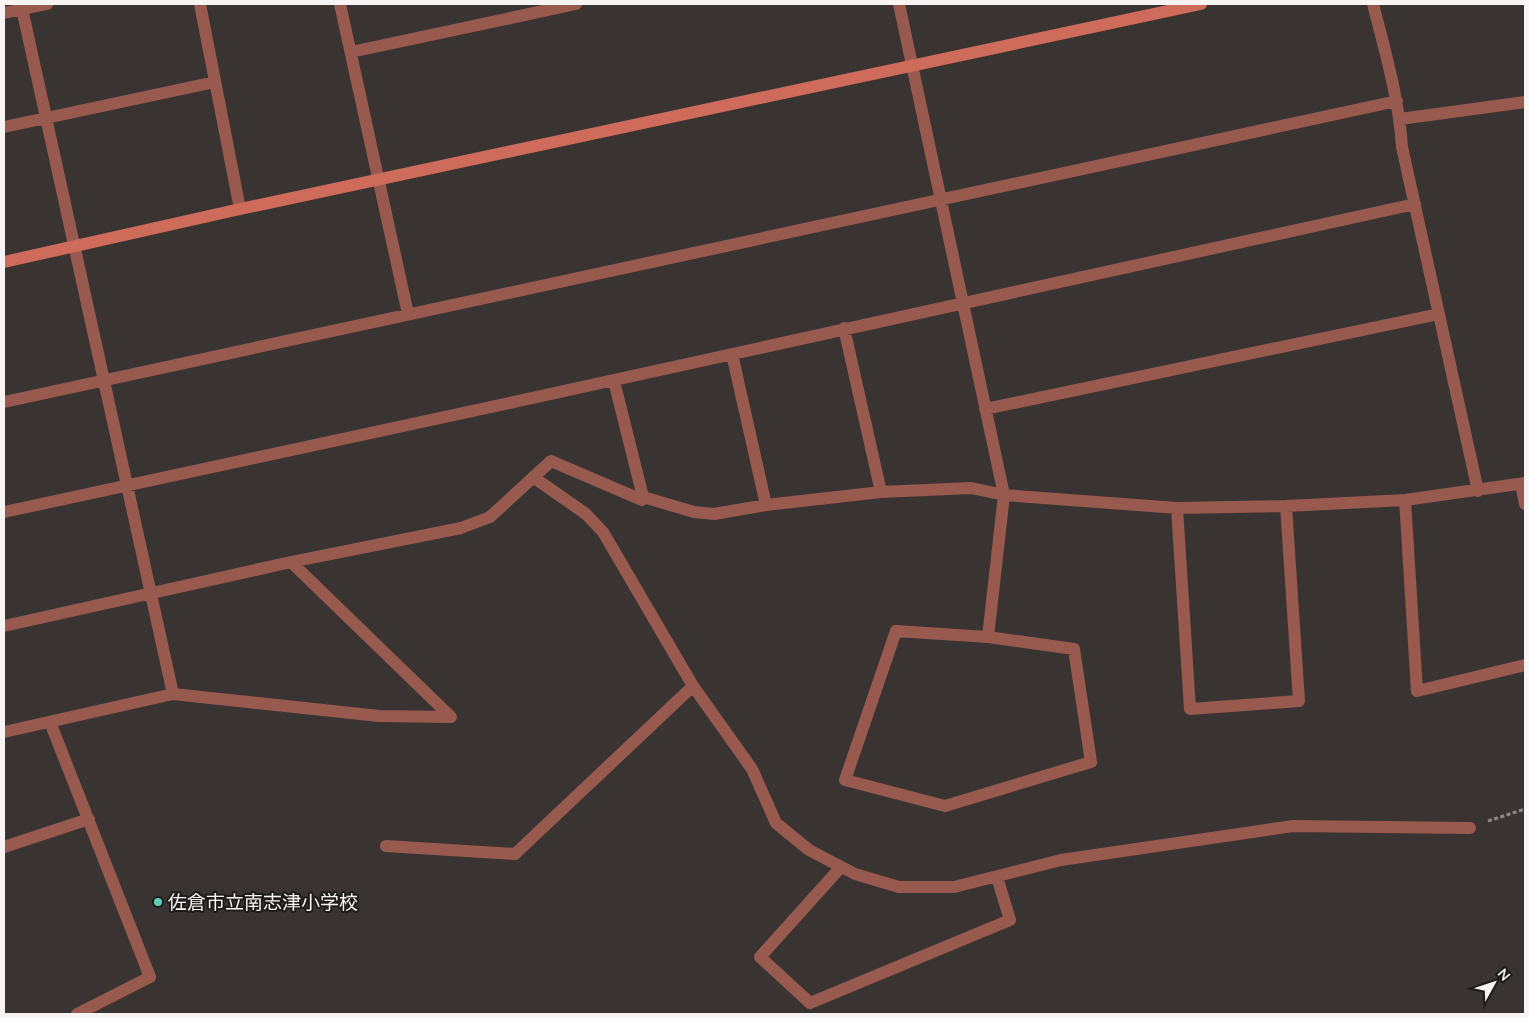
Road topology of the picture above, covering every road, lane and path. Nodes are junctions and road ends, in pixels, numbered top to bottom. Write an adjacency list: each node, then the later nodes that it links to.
1 (47, 4): 8 (street)
2 (200, 4): 12 (street)
3 (340, 4): 10 (street)
4 (576, 4): 10 (street)
5 (899, 4): 11 (street)
6 (1201, 4): 11 (street)
7 (1373, 4): 13 (street)
8 (22, 6): 9 (street); 15 (street)
9 (4, 13)
10 (351, 52): 18 (street)
11 (913, 66): 18 (street); 19 (street)
12 (215, 82): 15 (street); 21 (street)
13 (1397, 101): 16 (street); 19 (street)
14 (1525, 102): 16 (street)
15 (46, 118): 17 (street); 22 (street)
16 (1400, 119): 20 (street)
17 (4, 127)
18 (378, 179): 21 (street); 25 (street)
19 (941, 198): 24 (street); 25 (street)
20 (1415, 204): 24 (street); 26 (street)
21 (240, 208): 22 (street)
22 (75, 247): 23 (street); 29 (street)
23 (4, 262)
24 (963, 303): 27 (street); 32 (street)
25 (408, 314): 29 (street)
26 (1438, 314): 32 (street); 36 (street)
27 (844, 328): 28 (street); 37 (street)
28 (732, 354): 30 (street); 42 (street)
29 (104, 380): 31 (street); 35 (street)
30 (614, 381): 35 (street); 39 (street)
31 (4, 402)
32 (985, 409): 38 (street)
33 (533, 477): 39 (street); 46 (street); 51 (street)
34 (1523, 483): 36 (street); 41 (street)
35 (127, 485): 45 (street); 47 (street)
36 (1478, 491): 40 (street)
37 (881, 492): 38 (street); 42 (street)
38 (1004, 495): 44 (street); 49 (street)
39 (643, 497): 42 (street)
40 (1406, 500): 43 (street); 50 (street)
41 (1525, 504)
42 (766, 505)
43 (1286, 506): 44 (street); 44 (street)
44 (1177, 508)
45 (4, 512)
46 (291, 562): 47 (street); 52 (street)
47 (150, 595): 48 (street); 52 (street)
48 (4, 626)
49 (988, 638): 49 (street)
50 (1525, 666)
51 (692, 686): 58 (street); 60 (street)
52 (173, 694): 53 (street)
53 (50, 722): 54 (street); 56 (street)
54 (4, 732)
55 (1525, 810): 57 (path)
56 (88, 819): 59 (street); 62 (street)
57 (1470, 828): 61 (street)
58 (386, 846)
59 (4, 848)
60 (841, 867): 61 (street); 61 (street)
61 (997, 877)
62 (77, 1014)

